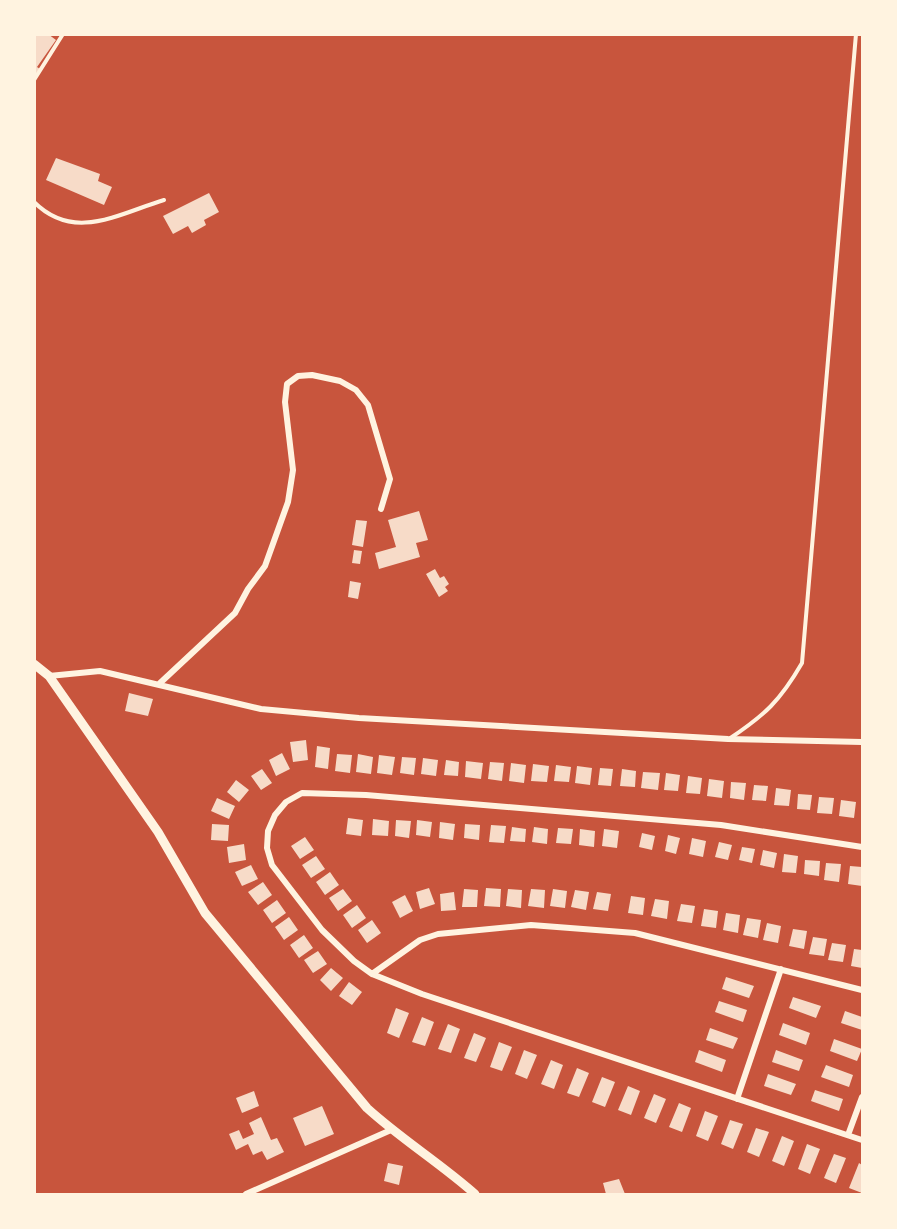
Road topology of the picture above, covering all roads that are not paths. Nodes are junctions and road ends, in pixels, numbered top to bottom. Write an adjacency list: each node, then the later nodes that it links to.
1 (63, 34): 3 (lane)
2 (856, 34): 10 (lane)
3 (34, 80)
4 (164, 200): 5 (lane)
5 (34, 202)
6 (381, 509): 9 (street)
7 (34, 664): 8 (street)
8 (49, 676): 9 (street); 18 (street)
9 (159, 684): 10 (street)
10 (728, 739): 11 (street)
11 (862, 742)
12 (862, 848): 14 (street)
13 (781, 969): 14 (street); 15 (street); 17 (street)
14 (372, 974): 17 (street)
15 (862, 990)
16 (862, 1096): 19 (street)
17 (737, 1099): 19 (street)
18 (391, 1131): 21 (street); 22 (street)
19 (848, 1135): 20 (street)
20 (862, 1140)
21 (246, 1194)
22 (475, 1194)

